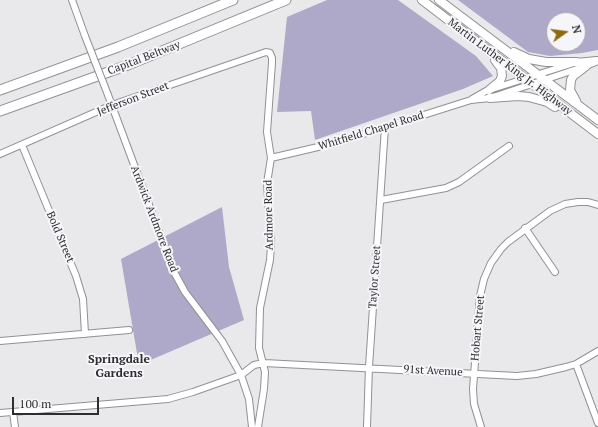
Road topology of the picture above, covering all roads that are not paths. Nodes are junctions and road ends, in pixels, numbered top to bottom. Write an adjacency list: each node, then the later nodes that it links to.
1 (72, 0): 18 (street, Ardwick Ardmore Road, bridge)
2 (233, 0): 16 (highway, Capital Beltway)
3 (286, 0): 20 (highway, Capital Beltway)
4 (422, 0): 7 (main road, Martin Luther King Jr. Highway)
5 (439, 0): 6 (main road, Martin Luther King Jr. Highway)
6 (490, 38): 10 (main road); 12 (main road, Martin Luther King Jr. Highway)
7 (482, 47): 13 (main road, Martin Luther King Jr. Highway); 17 (main road)
8 (269, 52): 18 (street, Jefferson Street); 28 (street, Ardmore Road)
9 (598, 60): 10 (street, Whitfield Chapel Road); 11 (street, Whitfield Chapel Road)
10 (577, 62): 12 (street, Whitfield Chapel Road)
11 (586, 66): 14 (street, Whitfield Chapel Road); 19 (main road)
12 (537, 75): 13 (street, Whitfield Chapel Road); 14 (main road, Martin Luther King Jr. Highway)
13 (525, 78): 15 (main road, Martin Luther King Jr. Highway); 17 (street, Whitfield Chapel Road)
14 (544, 80): 15 (street, Whitfield Chapel Road); 19 (main road, Martin Luther King Jr. Highway)
15 (532, 84): 17 (street, Whitfield Chapel Road); 21 (main road, Martin Luther King Jr. Highway)
16 (0, 90)
17 (489, 94): 21 (main road); 23 (street, Whitfield Chapel Road)
18 (112, 105): 25 (street, Jefferson Street); 41 (street, Ardwick Ardmore Road)
19 (580, 107): 22 (main road, Martin Luther King Jr. Highway)
20 (0, 111)
21 (579, 120): 24 (main road, Martin Luther King Jr. Highway)
22 (598, 120)
23 (386, 127): 28 (street, Whitfield Chapel Road); 29 (street, Taylor Street)
24 (598, 134)
25 (22, 145): 27 (street, Jefferson Street); 34 (street, Bold Street)
26 (509, 146): 29 (street)
27 (0, 154)
28 (271, 158): 37 (street, Ardmore Road)
29 (380, 200): 39 (street, Taylor Street)
30 (598, 205): 31 (street, Hobart Street)
31 (526, 228): 32 (street); 40 (street, Hobart Street)
32 (555, 272)
33 (129, 330): 34 (street)
34 (85, 334): 35 (street)
35 (0, 341)
36 (598, 352): 38 (street, 91st Avenue)
37 (264, 363): 39 (street, 91st Avenue); 41 (street); 47 (street, Ardmore Road)
38 (576, 364): 40 (street, 91st Avenue); 44 (street)
39 (369, 368): 40 (street, 91st Avenue); 48 (street, Taylor Street)
40 (474, 374): 49 (street, Hobart Street)
41 (241, 375): 42 (street); 46 (street, Ardwick Ardmore Road)
42 (13, 412): 43 (street); 45 (street)
43 (0, 413)
44 (598, 423)
45 (15, 427)
46 (252, 427)
47 (258, 427)
48 (367, 427)
49 (481, 427)

